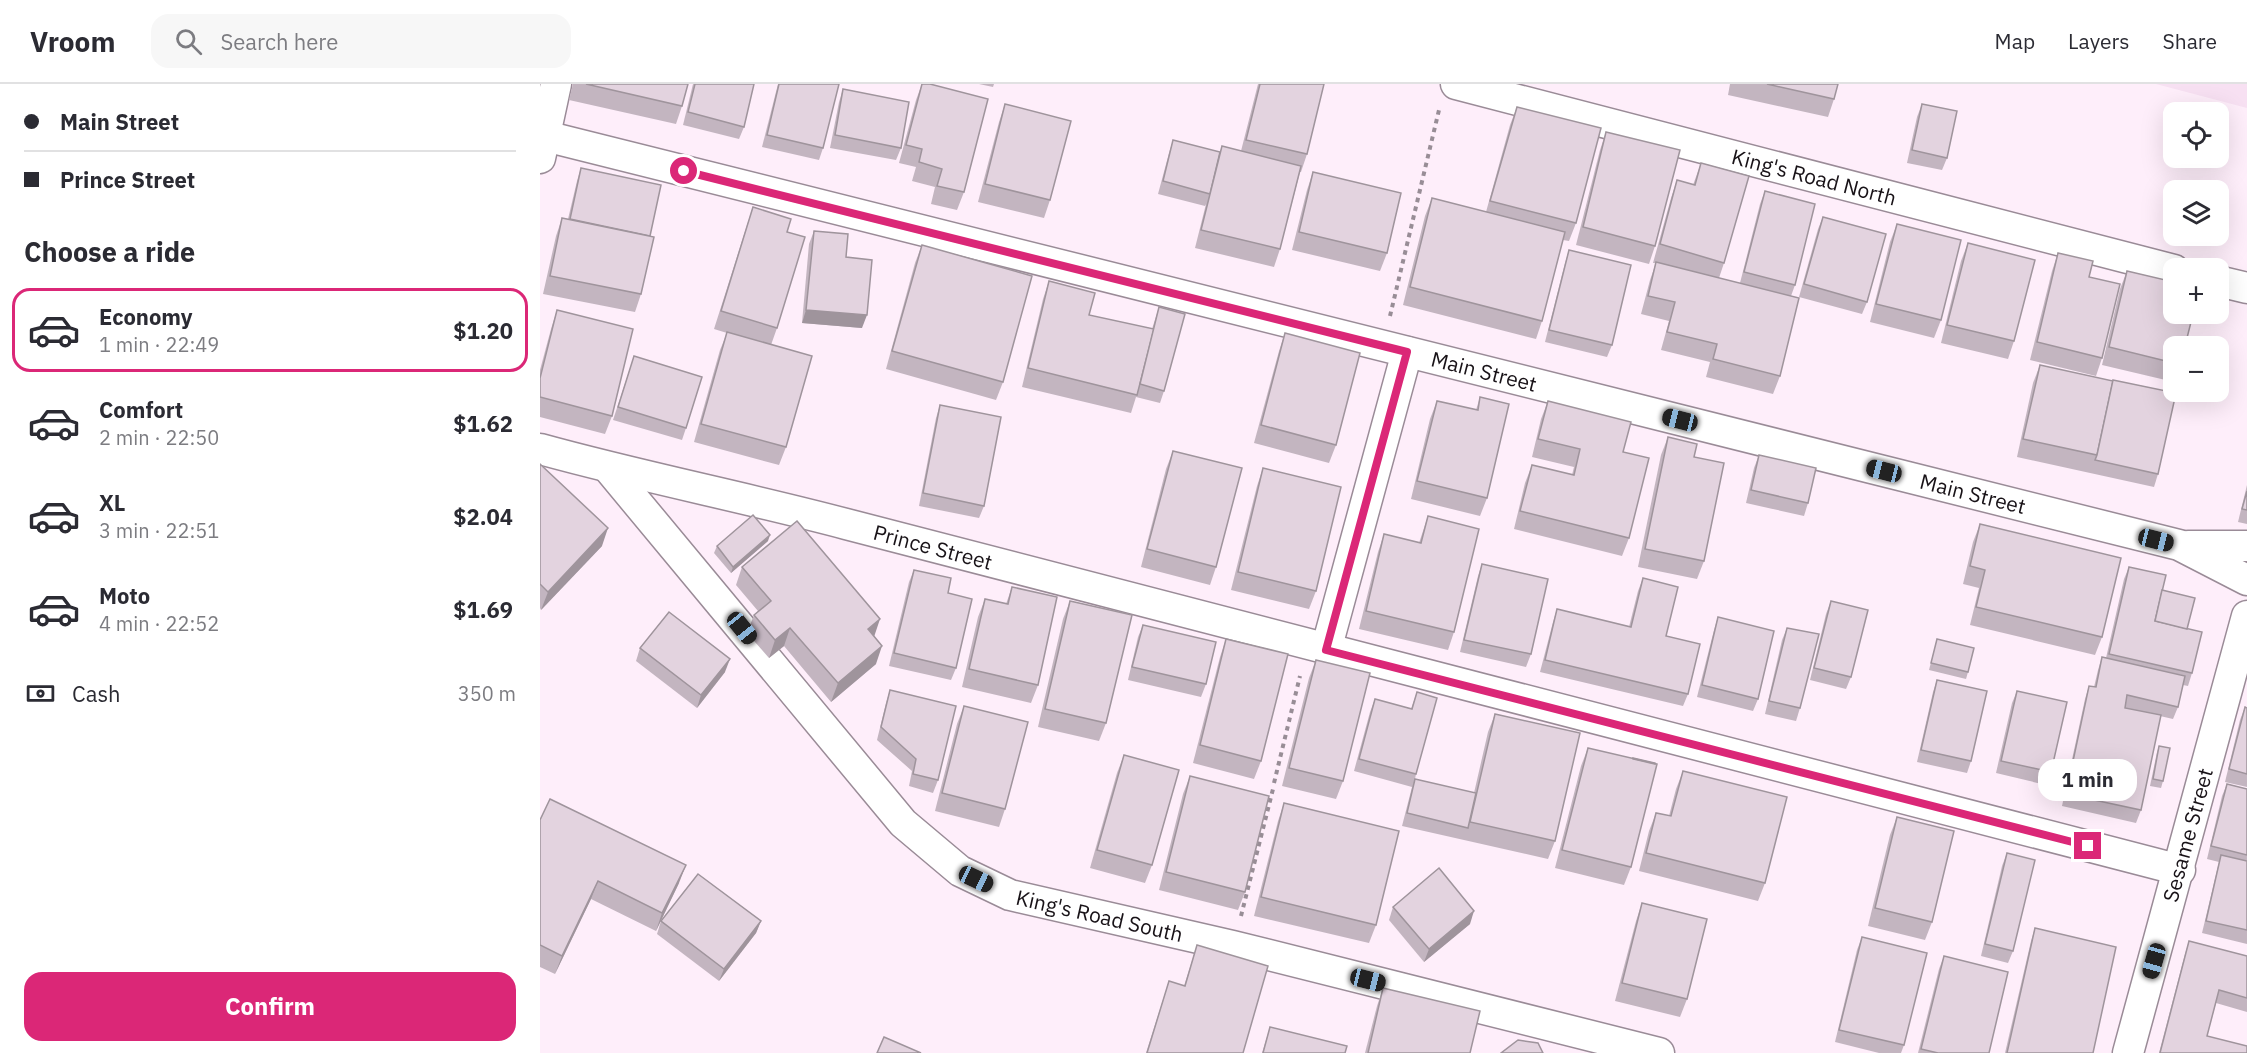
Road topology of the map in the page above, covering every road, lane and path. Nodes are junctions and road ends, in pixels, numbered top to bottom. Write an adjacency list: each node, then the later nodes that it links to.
1 (556, 84): 3 (street)
2 (1448, 95): 4 (street, King's Road North); 7 (path)
3 (542, 147): 7 (street, Main Street)
4 (2163, 267)
5 (2229, 284): 6 (street)
6 (2247, 288)
7 (1395, 349): 10 (street, Main Street); 14 (street)
8 (540, 449): 9 (street, Prince Street)
9 (609, 469): 14 (street, Prince Street); 18 (street, King's Road South)
10 (2179, 545): 11 (street, Main Street); 12 (street, Main Street)
11 (2247, 546)
12 (2247, 580)
13 (2247, 616): 17 (street, Sesame Street)
14 (1316, 648): 15 (path); 17 (street, Prince Street)
15 (1274, 783)
16 (1273, 789): 18 (path)
17 (2180, 870): 20 (street, Sesame Street)
18 (1233, 946): 19 (street, King's Road South)
19 (1659, 1053)
20 (2128, 1053)

